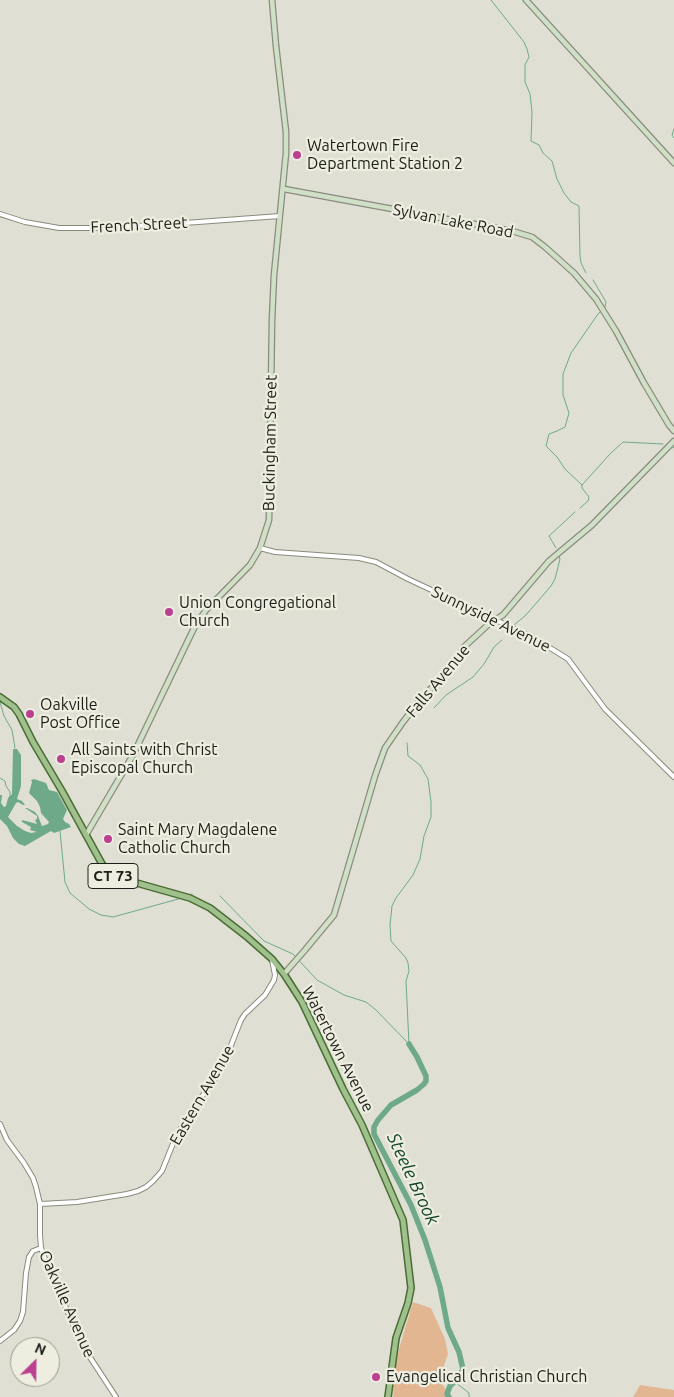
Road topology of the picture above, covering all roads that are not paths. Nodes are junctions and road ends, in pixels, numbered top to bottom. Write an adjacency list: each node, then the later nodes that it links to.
1 (272, 0): 4 (main road, Buckingham Street)
2 (526, 0): 3 (main road)
3 (674, 163)
4 (284, 189): 6 (main road, Buckingham Street); 7 (main road, Sylvan Lake Road)
5 (0, 214): 6 (street, French Street)
6 (280, 216): 9 (main road, Buckingham Street)
7 (674, 431)
8 (674, 442): 10 (main road, Falls Avenue)
9 (260, 548): 10 (street, Sunnyside Avenue); 13 (main road, Buckingham Street)
10 (495, 620): 12 (street, Sunnyside Avenue); 15 (main road, Falls Avenue)
11 (2, 699): 13 (main road, CT 73)
12 (674, 776)
13 (86, 835): 14 (main road, Watertown Avenue / CT 73)
14 (272, 959): 15 (main road, Watertown Avenue / CT 73); 17 (street, Eastern Avenue)
15 (284, 974): 21 (main road, Watertown Avenue / CT 73)
16 (0, 1124): 17 (street, Oakville Avenue)
17 (40, 1204): 18 (street, Oakville Avenue)
18 (41, 1248): 19 (street); 20 (street, Oakville Avenue)
19 (0, 1341)
20 (116, 1397)
21 (388, 1397)

